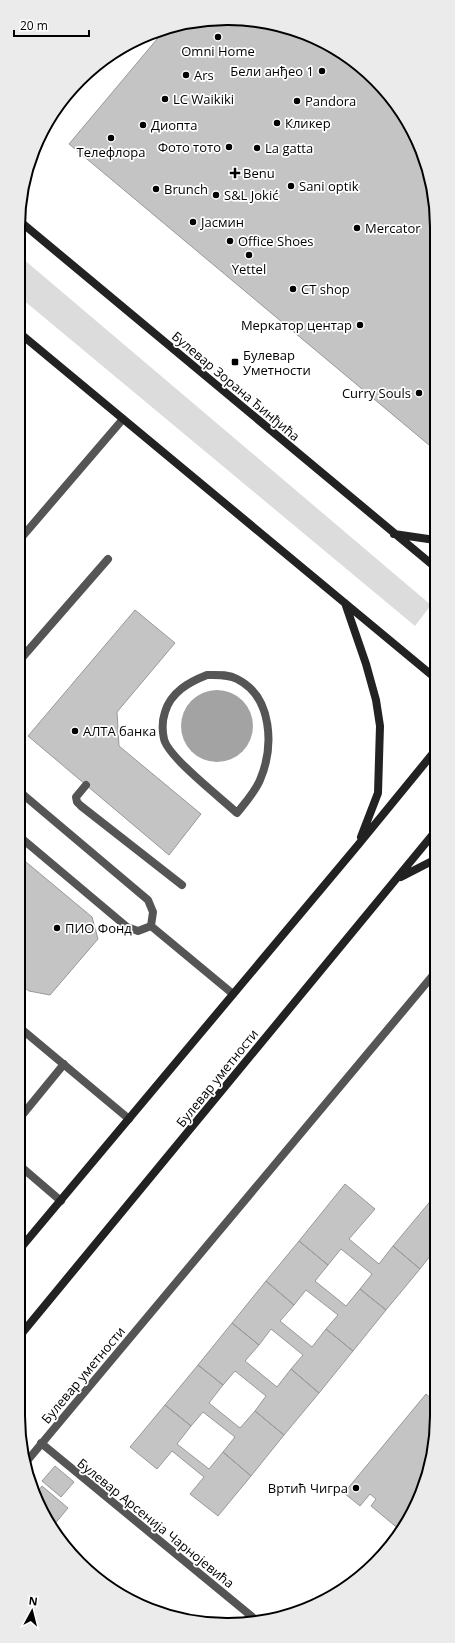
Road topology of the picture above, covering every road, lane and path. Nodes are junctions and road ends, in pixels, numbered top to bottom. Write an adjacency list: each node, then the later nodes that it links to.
1 (25, 226): 5 (street, Булевар Зорана Ђинђића)
2 (25, 337): 3 (street)
3 (123, 419): 4 (street); 9 (street)
4 (25, 533)
5 (394, 534): 6 (street); 8 (street, Булевар Зорана Ђинђића)
6 (430, 539)
7 (108, 559): 10 (street)
8 (430, 563)
9 (345, 602): 11 (street); 18 (street)
10 (25, 654)
11 (430, 674)
12 (430, 757): 18 (street)
13 (86, 785): 21 (street)
14 (25, 796): 22 (street)
15 (237, 813): 15 (street)
16 (430, 838): 20 (street, Булевар уметности)
17 (25, 841): 22 (street)
18 (358, 845): 24 (street)
19 (430, 862): 20 (street)
20 (397, 879): 32 (street, Булевар уметности)
21 (182, 885)
22 (151, 926): 24 (street)
23 (430, 979): 33 (street, Булевар уметности)
24 (233, 994): 28 (street)
25 (25, 1032): 26 (street)
26 (64, 1064): 27 (street); 28 (street)
27 (25, 1112)
28 (129, 1119): 30 (street)
29 (25, 1170): 30 (street)
30 (61, 1201): 31 (street)
31 (25, 1242)
32 (25, 1330)
33 (41, 1443): 34 (street, Булевар уметности); 35 (street, Булевар Арсенија Чарнојевића)
34 (29, 1457)
35 (251, 1616)

